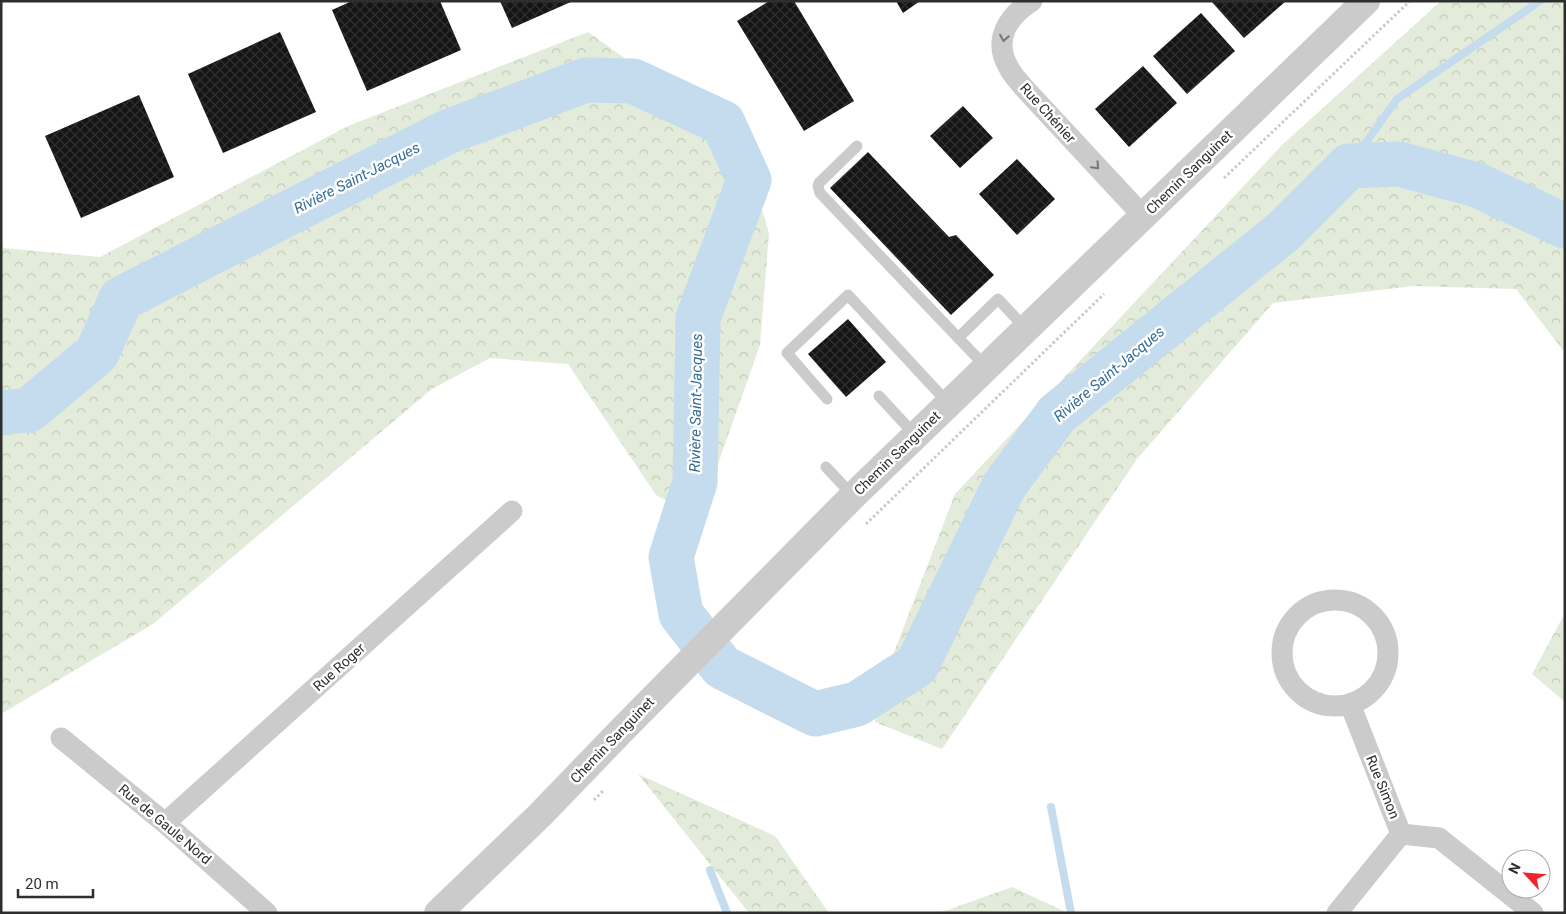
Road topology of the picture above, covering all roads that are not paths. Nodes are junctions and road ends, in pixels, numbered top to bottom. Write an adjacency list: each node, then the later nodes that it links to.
1 (1032, 1): 4 (street, Rue Chénier, one-way to 4)
2 (1360, 3): 4 (street, Chemin Sanguinet)
3 (857, 146): 6 (lane)
4 (1143, 216): 5 (street, Chemin Sanguinet)
5 (1026, 329): 6 (lane); 7 (street, Chemin Sanguinet)
6 (958, 338): 7 (lane)
7 (986, 367): 10 (street, Chemin Sanguinet)
8 (879, 396): 11 (lane)
9 (827, 399): 10 (lane)
10 (948, 403): 11 (street, Chemin Sanguinet)
11 (915, 435): 13 (street, Chemin Sanguinet)
12 (826, 467): 13 (lane)
13 (853, 496): 20 (street, Chemin Sanguinet)
14 (512, 511): 17 (street, Rue Roger)
15 (1350, 704): 15 (street); 18 (street, Rue Simon)
16 (61, 738): 17 (street, Rue de Gaule Nord)
17 (166, 823): 19 (street, Rue de Gaule Nord)
18 (1401, 834): 21 (street); 22 (street, Rue Simon)
19 (267, 913)
20 (438, 913)
21 (1337, 913)
22 (1534, 913)

